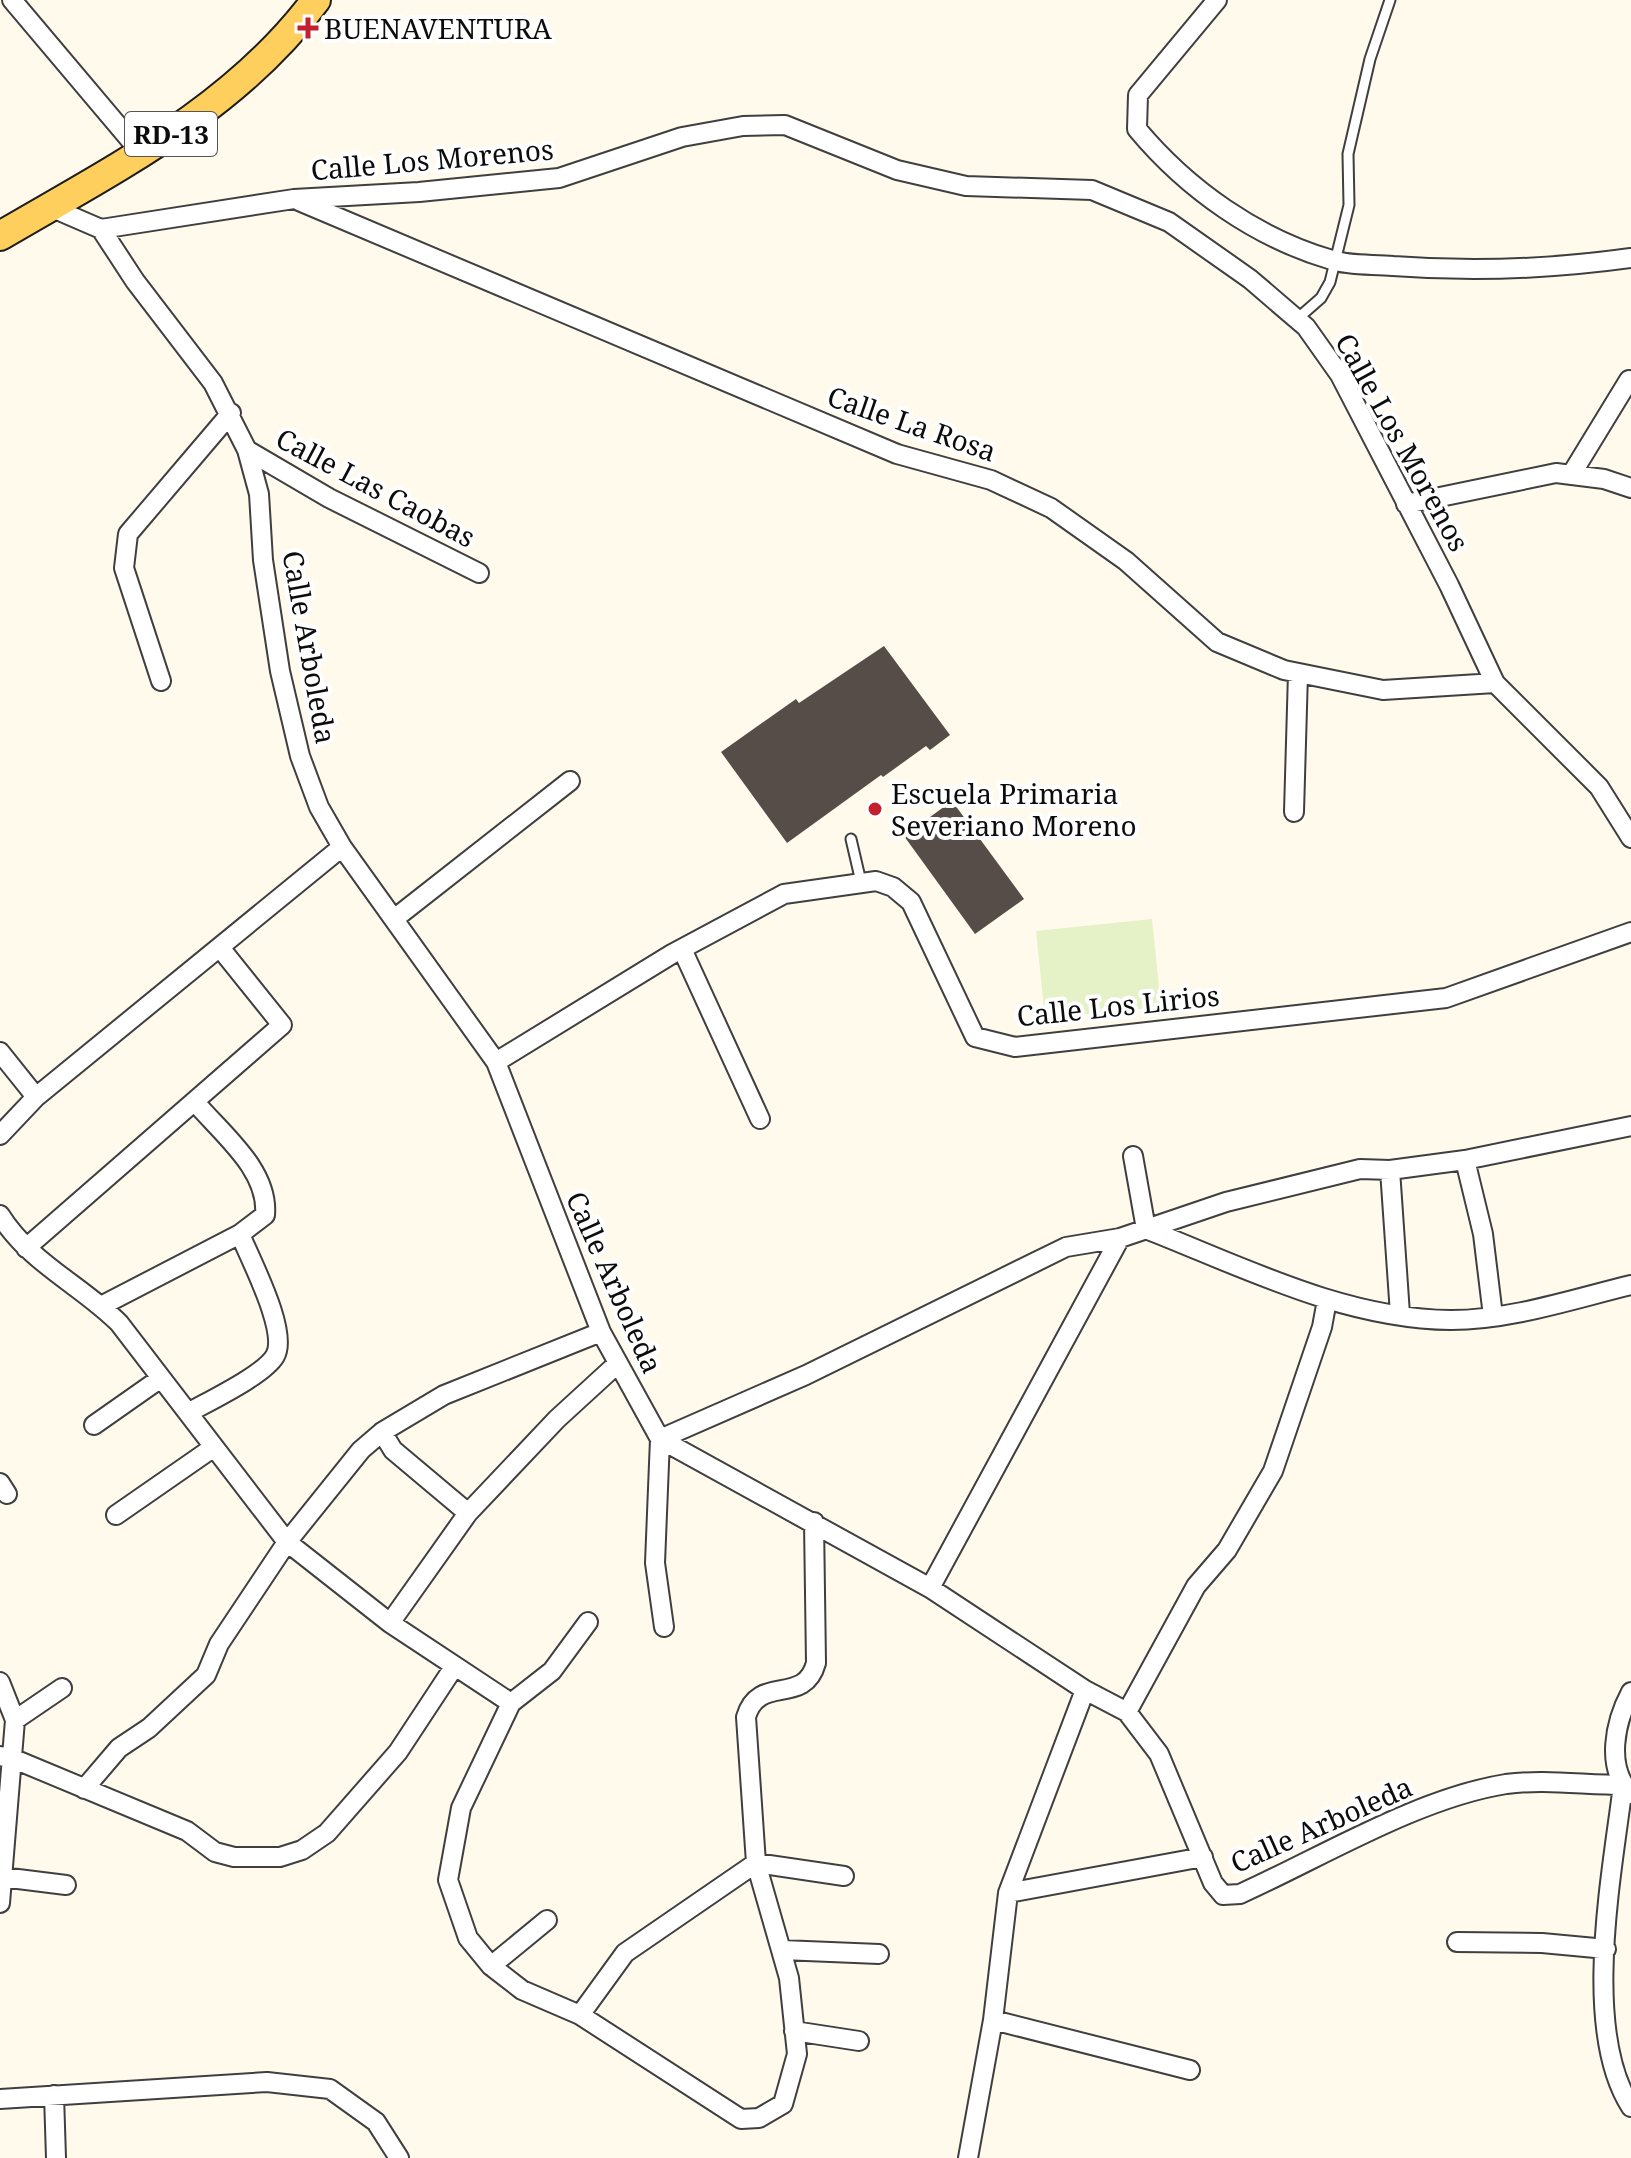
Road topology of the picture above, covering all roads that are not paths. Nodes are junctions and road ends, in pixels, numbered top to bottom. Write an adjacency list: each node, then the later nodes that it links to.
1 (12, 0): 5 (street)
2 (316, 0): 5 (main road, RD-13)
3 (1217, 0): 11 (street)
4 (1390, 0): 11 (lane)
5 (142, 154): 7 (main road, RD-13)
6 (294, 199): 8 (street, Calle Los Morenos); 12 (street, Calle Los Morenos); 20 (street, Calle La Rosa)
7 (50, 207): 8 (street); 9 (main road, RD-13)
8 (101, 229): 14 (street, Calle Arboleda)
9 (0, 236)
10 (1631, 258): 11 (street)
11 (1334, 261): 12 (lane)
12 (1297, 319): 18 (street, Calle Los Morenos)
13 (1629, 380): 16 (street)
14 (231, 413): 15 (street, Calle Arboleda); 21 (street)
15 (247, 450): 19 (street, Calle Las Caobas); 27 (street, Calle Arboleda)
16 (1571, 475): 17 (street); 18 (street)
17 (1631, 488)
18 (1406, 504): 22 (street, Calle Los Morenos)
19 (479, 573)
20 (1298, 673): 22 (street, Calle La Rosa); 24 (street)
21 (161, 681)
22 (1495, 683): 25 (street, Calle Los Morenos)
23 (570, 781): 29 (street)
24 (1294, 812)
25 (1631, 838)
26 (851, 839): 28 (lane)
27 (342, 847): 29 (street, Calle Arboleda); 31 (street)
28 (861, 882): 30 (street, Calle Los Lirios); 32 (street, Calle Los Lirios)
29 (394, 919): 34 (street, Calle Arboleda)
30 (1631, 932)
31 (221, 949): 35 (street); 36 (street)
32 (682, 949): 34 (street, Calle Los Lirios); 37 (street)
33 (0, 1052): 35 (street)
34 (496, 1062): 53 (street, Calle Arboleda)
35 (36, 1097): 39 (street)
36 (195, 1102): 45 (street); 47 (street)
37 (760, 1119)
38 (1631, 1126): 41 (street)
39 (0, 1135)
40 (1133, 1156): 44 (street)
41 (1465, 1160): 42 (street); 52 (street)
42 (1390, 1170): 44 (street); 51 (street)
43 (0, 1215): 47 (street)
44 (1146, 1229): 46 (street); 49 (street)
45 (240, 1234): 50 (street); 56 (street)
46 (1120, 1238): 59 (street); 65 (street)
47 (26, 1248): 50 (street)
48 (1631, 1285): 52 (street)
49 (1327, 1300): 51 (street); 75 (street)
50 (101, 1306): 55 (street)
51 (1400, 1314): 52 (street)
52 (1493, 1316)
53 (601, 1332): 54 (street, Calle Arboleda); 58 (street)
54 (616, 1365): 59 (street, Calle Arboleda); 61 (street)
55 (161, 1378): 56 (street); 57 (street)
56 (188, 1413): 60 (street)
57 (94, 1425)
58 (382, 1432): 61 (street); 64 (street)
59 (660, 1439): 63 (street, Calle Arboleda); 68 (street)
60 (214, 1447): 62 (street); 64 (street)
61 (468, 1513): 67 (street)
62 (116, 1515)
63 (814, 1522): 65 (street, Calle Arboleda); 81 (street)
64 (287, 1542): 67 (street); 78 (street)
65 (930, 1588): 72 (street, Calle Arboleda)
66 (588, 1622): 74 (street)
67 (390, 1623): 69 (street)
68 (664, 1627)
69 (454, 1667): 74 (street); 78 (street)
70 (0, 1682): 76 (street)
71 (62, 1688): 76 (street)
72 (1085, 1690): 75 (street, Calle Arboleda); 85 (street)
73 (1631, 1692): 79 (street)
74 (511, 1703): 92 (street)
75 (1127, 1712): 80 (street, Calle Arboleda)
76 (15, 1720): 77 (street)
77 (7, 1758): 78 (street); 83 (street)
78 (84, 1789)
79 (1627, 1790): 80 (street, Calle Arboleda); 89 (street)
80 (1203, 1857): 85 (street)
81 (756, 1863): 82 (street); 90 (street); 93 (street)
82 (844, 1876)
83 (2, 1877): 84 (street); 86 (street)
84 (66, 1885)
85 (1008, 1893): 94 (street)
86 (0, 1903)
87 (547, 1920): 92 (street)
88 (1457, 1942): 89 (street)
89 (1606, 1949): 100 (street)
90 (782, 1950): 91 (street); 95 (street)
91 (879, 1954)
92 (491, 1966): 93 (street)
93 (580, 2015): 95 (street)
94 (993, 2020): 97 (street); 103 (street)
95 (794, 2031): 96 (street)
96 (859, 2041)
97 (1190, 2070)
98 (54, 2095): 99 (street); 101 (street); 102 (street)
99 (0, 2099)
100 (1631, 2107)
101 (56, 2158)
102 (399, 2158)
103 (968, 2158)

